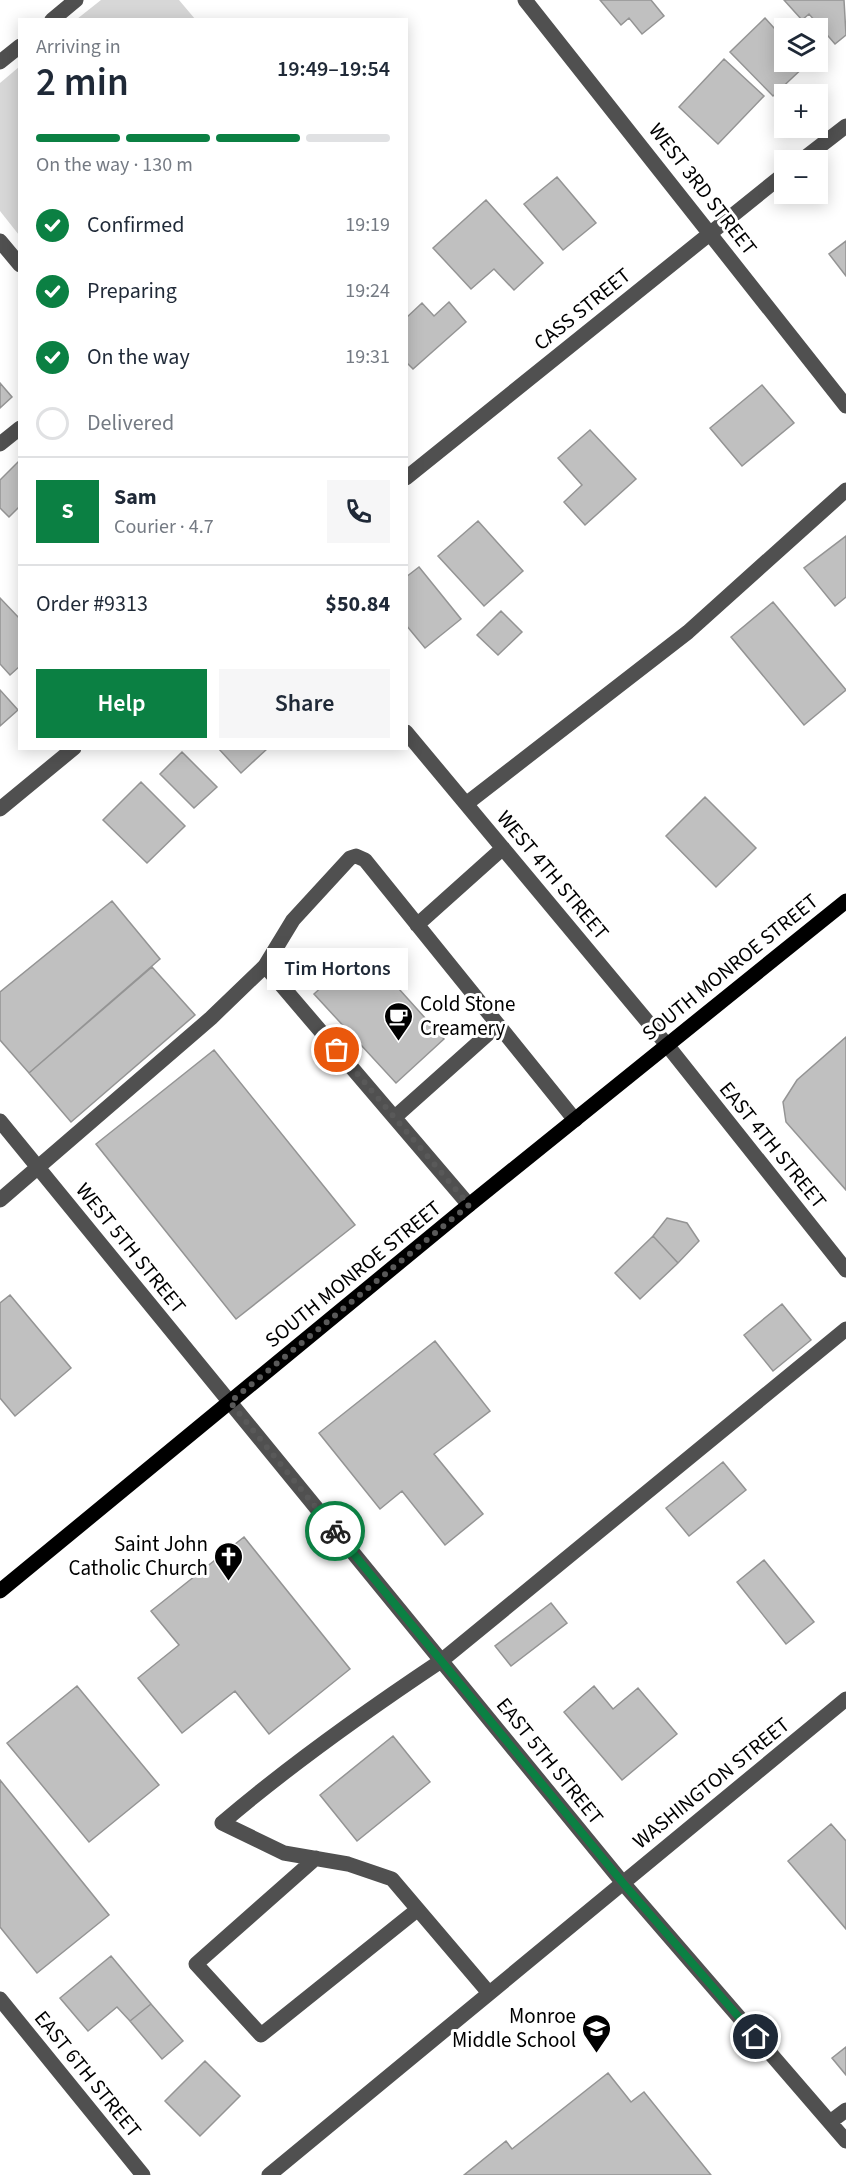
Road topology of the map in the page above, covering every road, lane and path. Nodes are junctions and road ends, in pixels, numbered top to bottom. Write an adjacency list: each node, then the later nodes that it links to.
1 (76, 0): 3 (street)
2 (525, 0): 9 (street, WEST 3RD STREET)
3 (54, 18)
4 (18, 48): 5 (street)
5 (0, 62)
6 (846, 126): 7 (street)
7 (815, 150)
8 (774, 182): 9 (street, CASS STREET)
9 (711, 232): 12 (street, WEST 3RD STREET); 15 (street, CASS STREET)
10 (0, 242): 11 (street)
11 (18, 263)
12 (846, 406)
13 (18, 430): 14 (street)
14 (0, 444)
15 (408, 476)
16 (846, 490): 19 (street)
17 (408, 734): 19 (street, WEST 4TH STREET)
18 (72, 750): 20 (street)
19 (466, 804): 21 (street, WEST 4TH STREET)
20 (0, 809)
21 (502, 848): 23 (street); 26 (street, WEST 4TH STREET)
22 (846, 901): 26 (main road, SOUTH MONROE STREET)
23 (417, 925): 24 (street); 25 (street)
24 (265, 966): 27 (street); 30 (street)
25 (498, 1025): 27 (street); 28 (street)
26 (667, 1045): 28 (main road, SOUTH MONROE STREET); 33 (street, EAST 4TH STREET)
27 (395, 1117): 32 (street)
28 (575, 1120): 32 (main road, SOUTH MONROE STREET)
29 (0, 1121): 30 (street, WEST 5TH STREET)
30 (39, 1168): 31 (street); 35 (street, WEST 5TH STREET)
31 (0, 1200)
32 (469, 1205): 35 (main road, SOUTH MONROE STREET)
33 (846, 1270)
34 (846, 1329): 37 (street)
35 (230, 1402): 36 (main road, SOUTH MONROE STREET); 37 (street, EAST 5TH STREET)
36 (0, 1591)
37 (441, 1661): 39 (street); 40 (street, EAST 5TH STREET)
38 (846, 1699): 40 (street, WASHINGTON STREET)
39 (316, 1858): 41 (street); 41 (street)
40 (623, 1883): 42 (street, WASHINGTON STREET); 45 (street, EAST 5TH STREET)
41 (417, 1910): 42 (street)
42 (489, 1993): 48 (street, WASHINGTON STREET)
43 (2, 2004): 47 (street, EAST 6TH STREET)
44 (846, 2110): 45 (street)
45 (830, 2122): 46 (street, EAST 5TH STREET)
46 (846, 2140)
47 (142, 2175)
48 (268, 2175)

